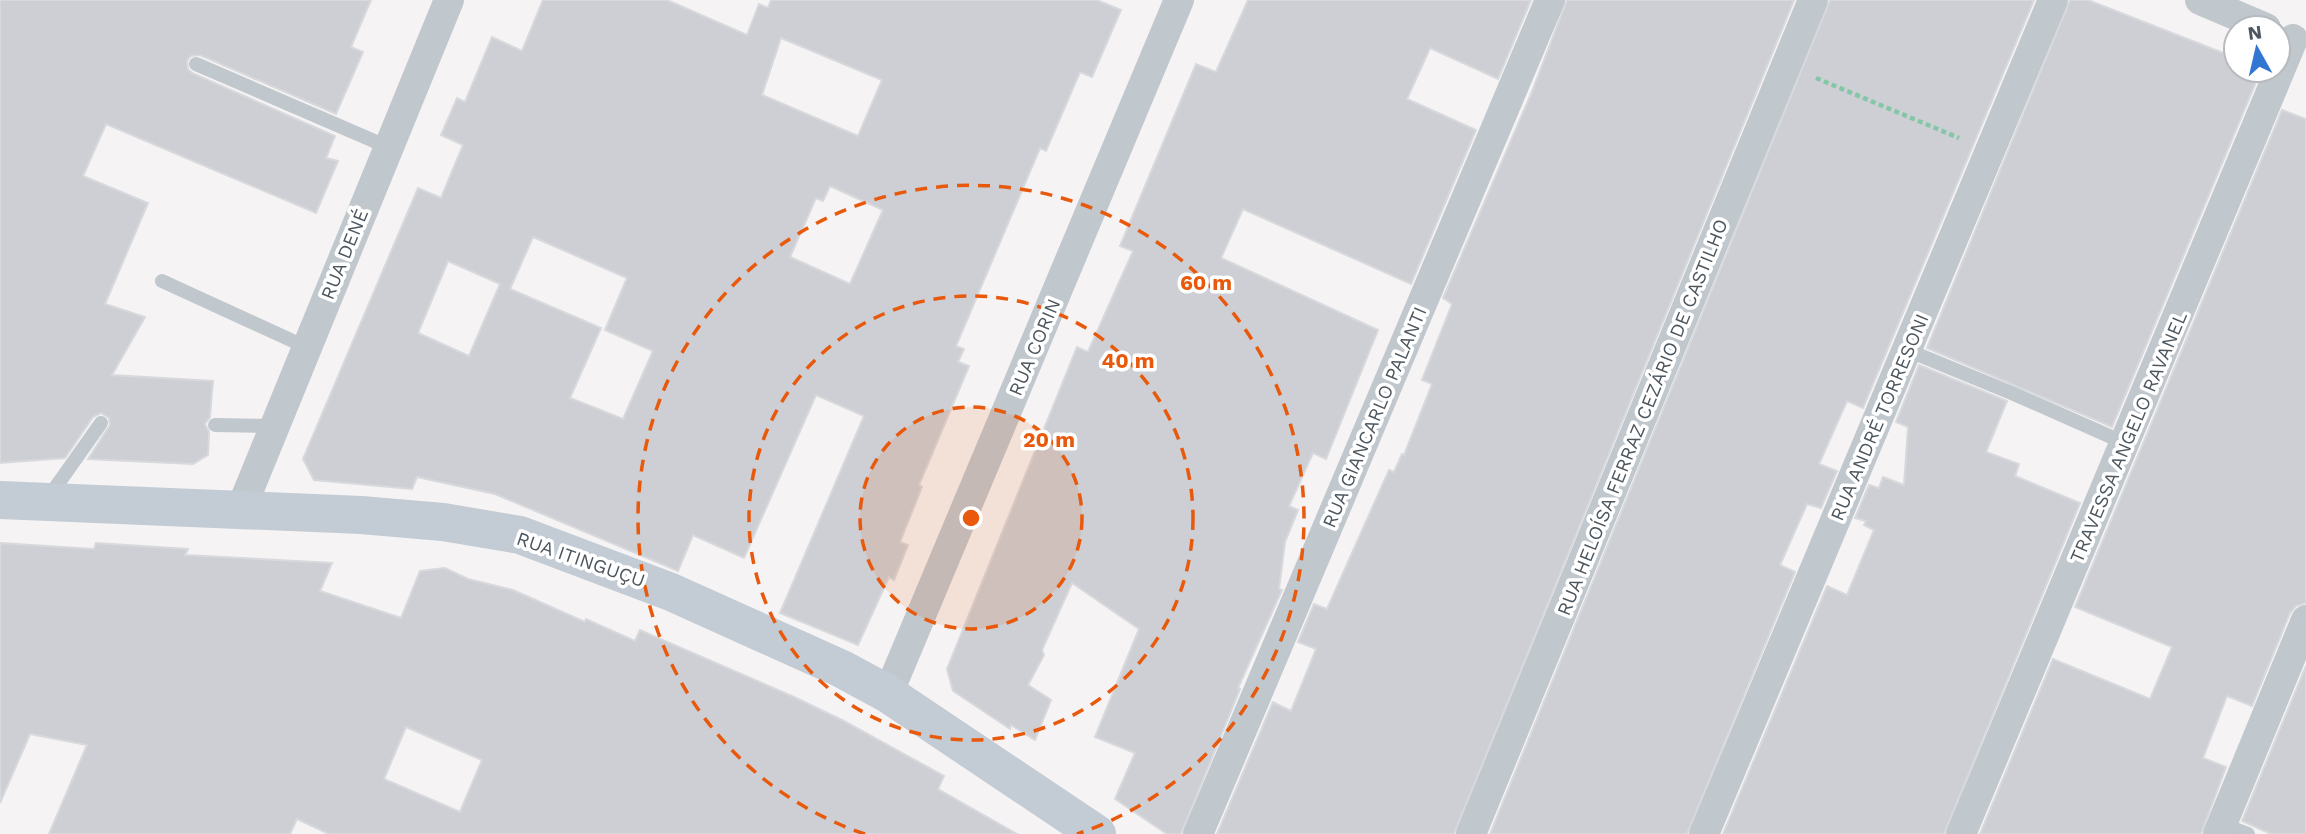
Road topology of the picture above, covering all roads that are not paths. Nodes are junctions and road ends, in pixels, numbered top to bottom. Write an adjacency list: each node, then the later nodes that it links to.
1 (449, 0): 10 (street, RUA DENÉ)
2 (1179, 0): 22 (street, RUA CORIN)
3 (1550, 0): 25 (street, RUA GIANCARLO PALANTI)
4 (1813, 0): 26 (street, RUA HELOÍSA FERRAZ CEZÁRIO DE CASTILHO)
5 (2053, 0): 13 (street, RUA ANDRÉ TORRESONI)
6 (2200, 0): 7 (street)
7 (2233, 14)
8 (196, 64): 10 (lane)
9 (2273, 84): 17 (street, TRAVESSA ANGELO RAVANEL)
10 (388, 147): 12 (street, RUA DENÉ)
11 (162, 281): 12 (lane)
12 (306, 347): 16 (street, RUA DENÉ)
13 (1907, 350): 17 (lane); 27 (street, RUA ANDRÉ TORRESONI)
14 (101, 423): 19 (lane)
15 (215, 425): 16 (lane)
16 (274, 426): 20 (street, RUA DENÉ)
17 (2125, 443): 28 (street, TRAVESSA ANGELO RAVANEL)
18 (0, 500): 19 (main road, RUA ITINGUÇU)
19 (45, 502): 20 (main road, RUA ITINGUÇU)
20 (241, 509): 22 (main road, RUA ITINGUÇU)
21 (2306, 620): 23 (street)
22 (888, 694): 24 (main road, RUA ITINGUÇU)
23 (2230, 831)
24 (1097, 834)
25 (1198, 834)
26 (1471, 834)
27 (1704, 834)
28 (1961, 834)

